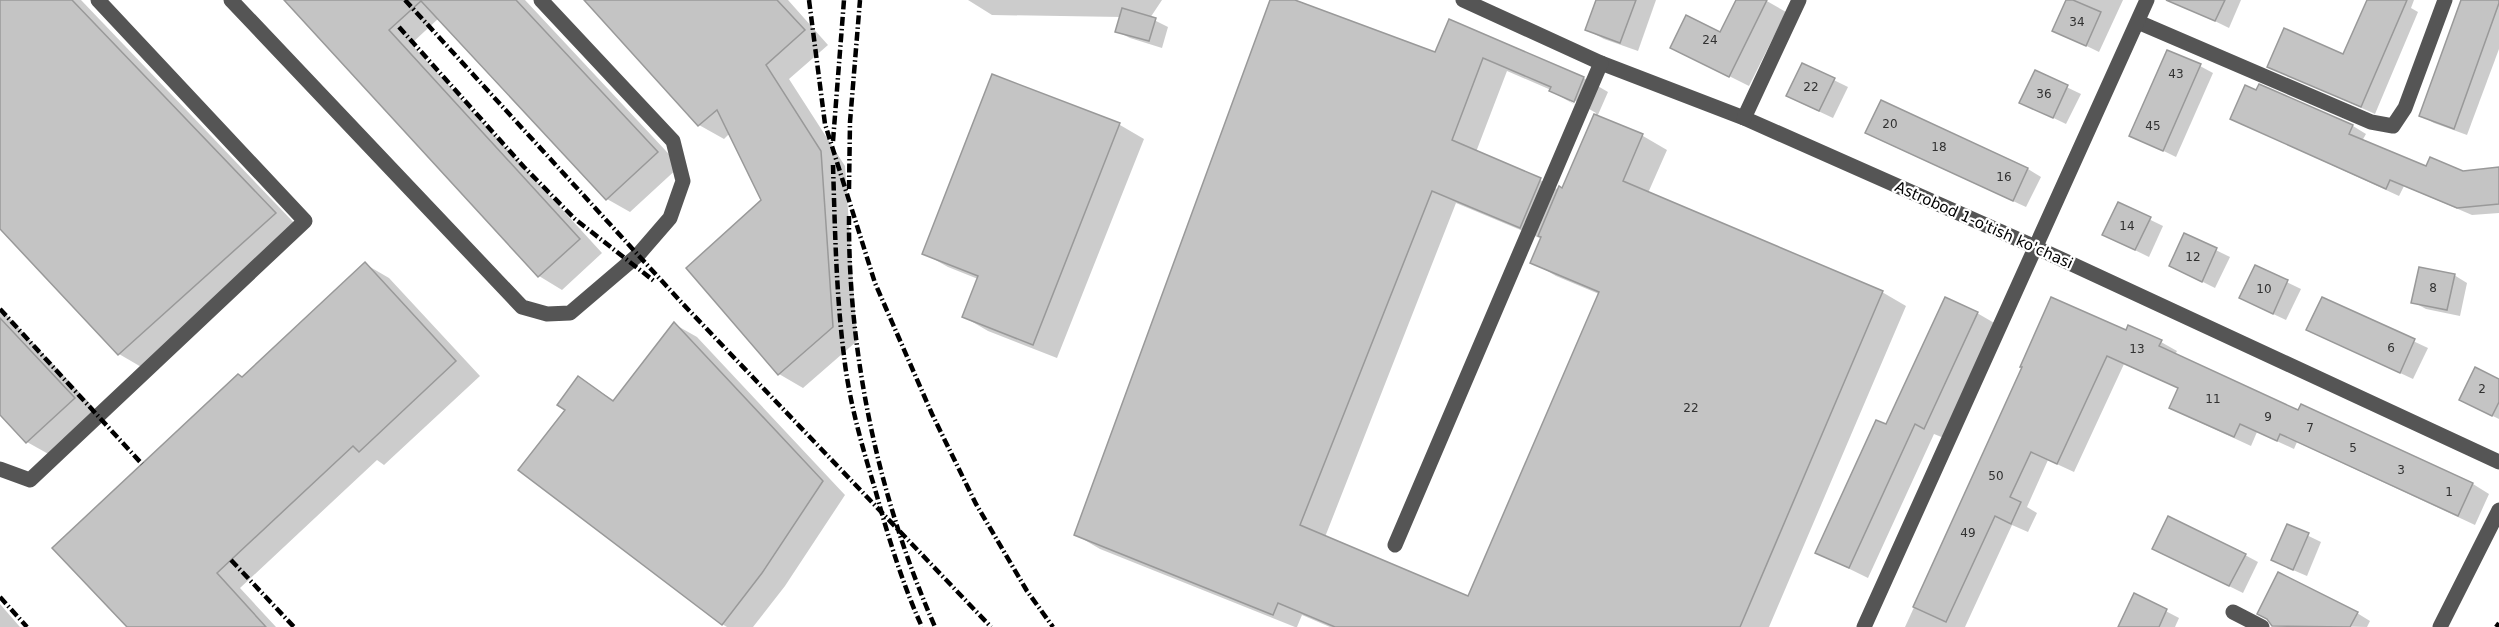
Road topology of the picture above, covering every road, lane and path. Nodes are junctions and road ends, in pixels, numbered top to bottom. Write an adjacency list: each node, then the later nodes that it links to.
1 (98, 0): 13 (street)
2 (231, 0): 3 (street)
3 (541, 0)
4 (1463, 0): 9 (street, Astrobod 1-o'tish ko'chasi)
5 (1799, 0): 10 (street)
6 (2147, 0): 8 (street)
7 (2445, 0): 8 (street)
8 (2138, 22): 11 (street)
9 (1601, 63): 10 (street, Astrobod 1-o'tish ko'chasi); 15 (street)
10 (1744, 118): 11 (street, Astrobod 1-o'tish ko'chasi)
11 (2035, 247): 12 (street, Astrobod 1-o'tish ko'chasi); 17 (street)
12 (2499, 462)
13 (0, 469)
14 (2499, 510): 19 (street)
15 (1395, 545)
16 (2233, 612): 18 (street)
17 (1864, 627)
18 (2262, 627)
19 (2440, 627)

